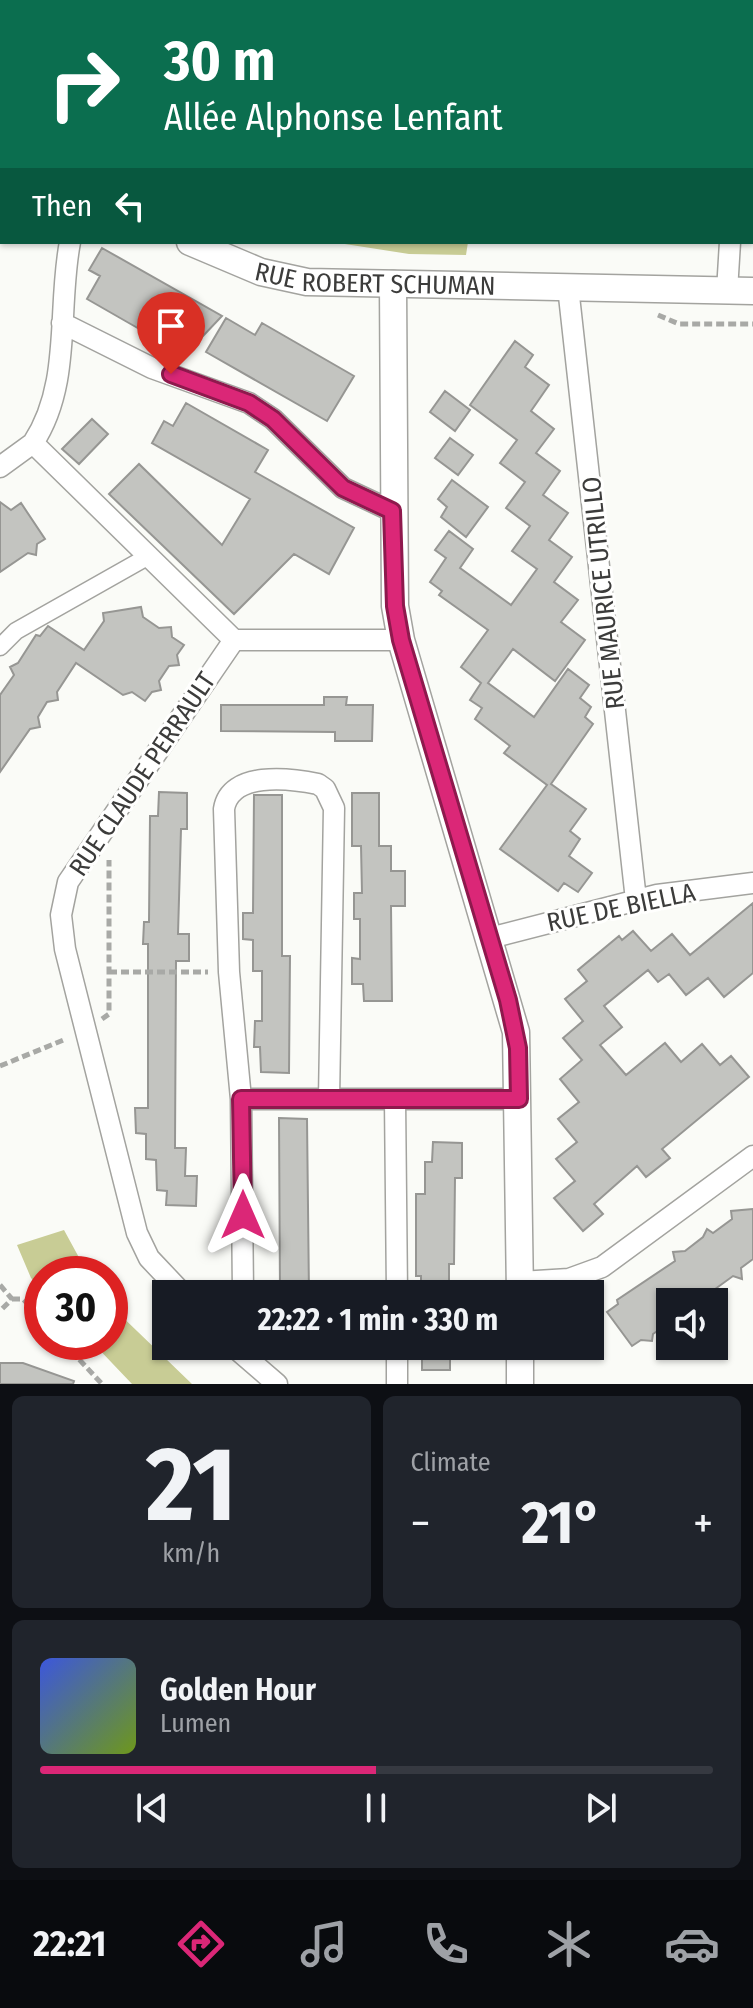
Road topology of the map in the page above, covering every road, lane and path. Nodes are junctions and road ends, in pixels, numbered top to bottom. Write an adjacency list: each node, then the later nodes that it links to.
1 (70, 244): 8 (street)
2 (195, 244): 4 (street, RUE ROBERT SCHUMAN)
3 (730, 244): 7 (street)
4 (393, 284): 5 (street, RUE ROBERT SCHUMAN); 12 (street)
5 (568, 287): 6 (street, RUE ROBERT SCHUMAN); 19 (street, RUE MAURICE UTRILLO)
6 (649, 288): 7 (street, RUE ROBERT SCHUMAN); 9 (path)
7 (740, 291)
8 (62, 323): 10 (street); 12 (street)
9 (753, 324)
10 (33, 443): 11 (street); 13 (street)
11 (0, 467)
12 (392, 511): 15 (street)
13 (147, 557): 14 (street); 16 (street)
14 (234, 640): 15 (street); 17 (street, RUE CLAUDE PERRAULT)
15 (401, 640): 20 (street)
16 (0, 647)
17 (109, 821): 21 (path); 23 (street, RUE CLAUDE PERRAULT)
18 (753, 883): 19 (street, RUE DE BIELLA)
19 (636, 900): 20 (street, RUE DE BIELLA)
20 (490, 938): 28 (street)
21 (109, 972): 22 (path); 23 (path)
22 (229, 972): 25 (street); 26 (street)
23 (84, 1031): 24 (path); 30 (street, RUE CLAUDE PERRAULT)
24 (0, 1066)
25 (241, 1099): 26 (street); 31 (street)
26 (329, 1099): 27 (street)
27 (395, 1099): 28 (street); 32 (street)
28 (519, 1099): 33 (street)
29 (753, 1156): 34 (street)
30 (170, 1280)
31 (243, 1280)
32 (397, 1280)
33 (520, 1280)
34 (564, 1280)
35 (0, 1285): 36 (path)
36 (12, 1299): 37 (path); 38 (path)
37 (24, 1300)
38 (0, 1311)
39 (80, 1360): 43 (path)
40 (251, 1360): 44 (street)
41 (397, 1360): 45 (street)
42 (520, 1360): 46 (street)
43 (102, 1384)
44 (277, 1384)
45 (397, 1384)
46 (520, 1384)

